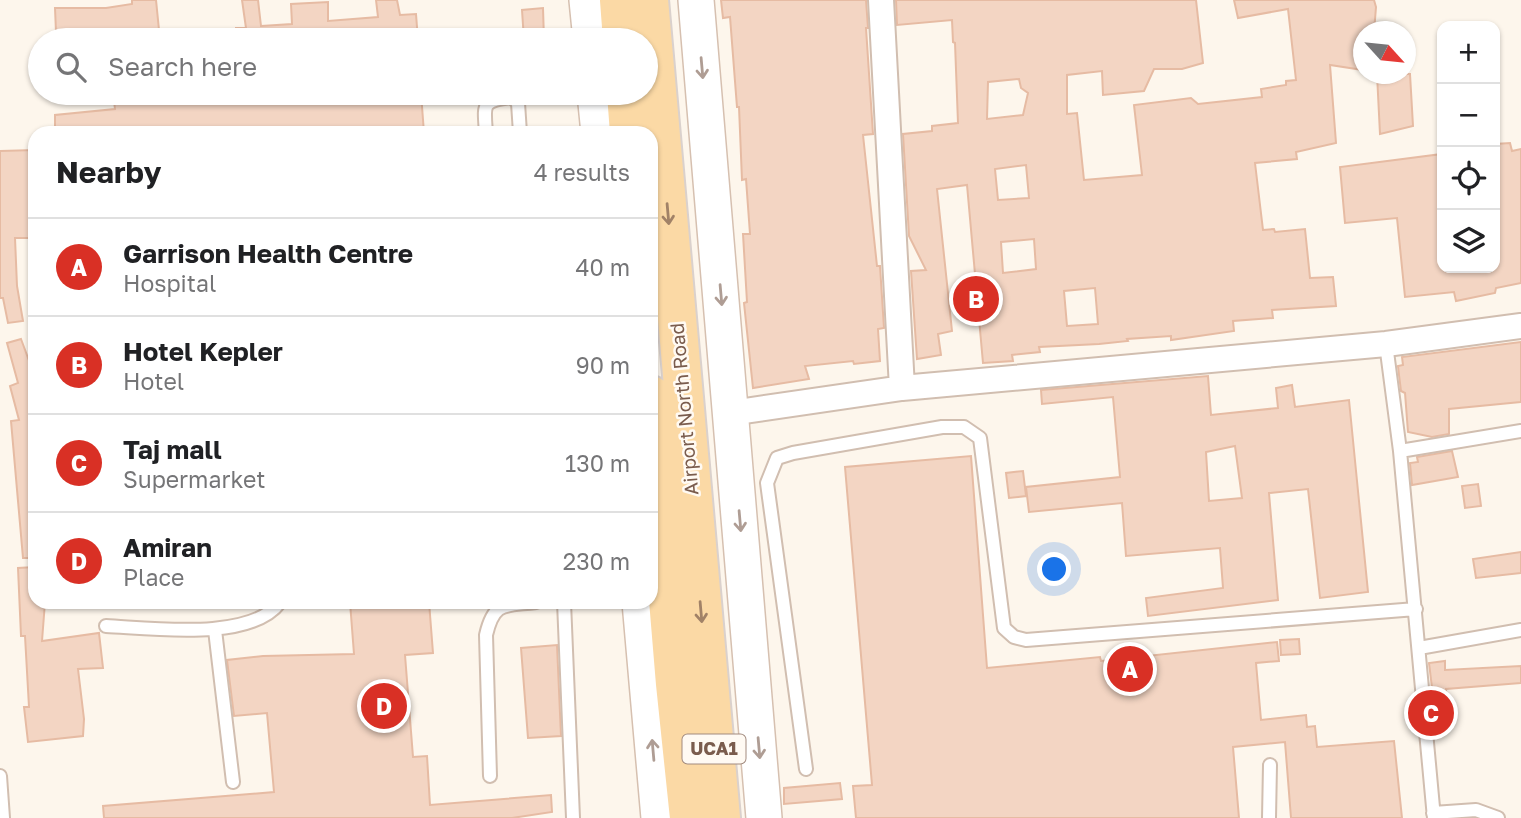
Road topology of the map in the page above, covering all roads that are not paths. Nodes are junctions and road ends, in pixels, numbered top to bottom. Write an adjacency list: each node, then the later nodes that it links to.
1 (587, 0): 7 (main road)
2 (618, 0): 8 (main road)
3 (649, 0): 9 (main road, Airport North Road / UCA1)
4 (676, 0): 20 (main road)
5 (696, 0): 25 (main road, UCA1, one-way to 25)
6 (881, 0): 24 (street)
7 (590, 28)
8 (621, 28)
9 (648, 28)
10 (486, 105): 15 (lane)
11 (519, 105): 16 (lane)
12 (596, 105): 17 (main road)
13 (631, 105): 18 (main road, Airport North Road / UCA1)
14 (646, 105): 19 (main road, Airport North Road / UCA1)
15 (485, 126)
16 (520, 126)
17 (598, 126)
18 (641, 126)
19 (645, 126)
20 (650, 126)
21 (658, 290): 38 (main road, Airport North Road / UCA1, one-way to 38)
22 (1521, 326): 23 (street)
23 (1387, 344): 24 (street); 28 (lane)
24 (901, 388): 25 (street)
25 (731, 413): 50 (main road, UCA1, one-way to 50)
26 (1521, 431): 28 (lane)
27 (658, 444): 38 (main road, Airport North Road / UCA1)
28 (1400, 451): 33 (lane)
29 (273, 609): 35 (lane)
30 (496, 609): 42 (lane)
31 (564, 609): 46 (lane)
32 (641, 609): 47 (main road, UCA1, one-way to 32)
33 (1416, 610): 37 (lane); 40 (lane)
34 (106, 626): 35 (lane)
35 (215, 630): 43 (lane)
36 (1521, 630): 37 (lane)
37 (1419, 648): 44 (lane)
38 (691, 682): 48 (main road, Airport North Road / UCA1); 49 (main road, Airport North Road / UCA1)
39 (1270, 765): 51 (lane)
40 (806, 769)
41 (0, 776): 45 (lane)
42 (490, 776)
43 (233, 782)
44 (1434, 815): 52 (lane)
45 (3, 818)
46 (573, 818)
47 (659, 818)
48 (690, 818)
49 (721, 818)
50 (764, 818)
51 (1269, 818)
52 (1498, 818)

